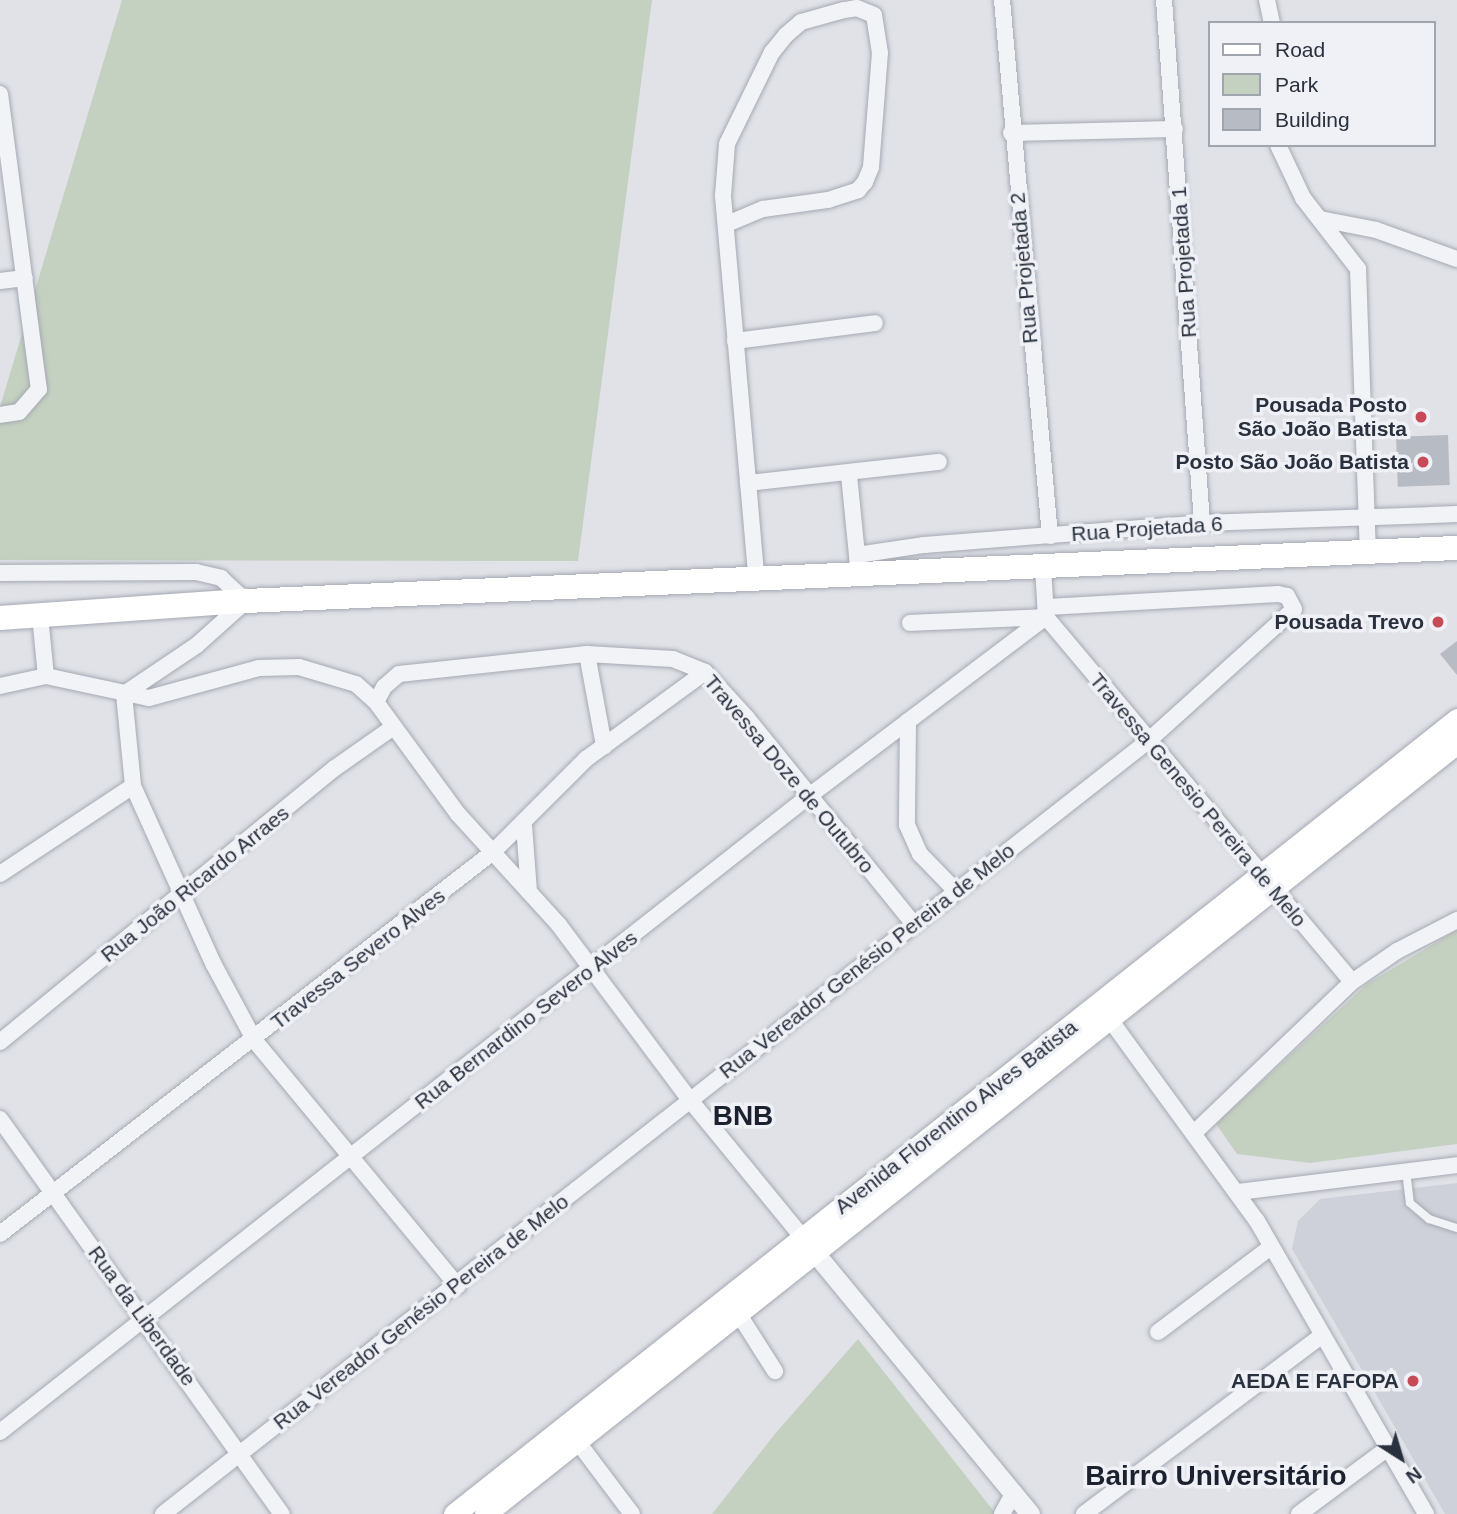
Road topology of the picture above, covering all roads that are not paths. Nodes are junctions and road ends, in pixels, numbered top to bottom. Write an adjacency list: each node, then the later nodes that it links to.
1 (1002, 0): 7 (street, Rua Projetada 2)
2 (1164, 0): 6 (street, Rua Projetada 1)
3 (1267, 0): 4 (street)
4 (1272, 21)
5 (0, 94): 8 (street)
6 (1175, 129): 7 (street); 23 (street, Rua Projetada 1)
7 (1011, 132): 24 (street, Rua Projetada 2)
8 (3, 139): 13 (street)
9 (1279, 147): 10 (street)
10 (1320, 219): 12 (street); 21 (street)
11 (727, 224): 11 (street); 16 (street)
12 (1457, 259)
13 (24, 278): 14 (street); 17 (street)
14 (0, 281)
15 (875, 323): 16 (street)
16 (735, 341): 20 (street)
17 (0, 415)
18 (939, 462): 19 (street)
19 (849, 475): 20 (street); 27 (street)
20 (748, 484): 30 (street)
21 (1368, 514): 22 (street, Rua Projetada 6); 23 (street, Rua Projetada 6); 25 (street)
22 (1457, 514)
23 (1202, 523): 24 (street, Rua Projetada 6)
24 (1050, 536): 27 (street, Rua Projetada 6)
25 (1368, 550): 26 (highway); 28 (highway)
26 (1451, 550)
27 (858, 565): 28 (highway); 30 (highway)
28 (1042, 567): 32 (street)
29 (0, 573): 31 (street)
30 (756, 577): 31 (highway)
31 (246, 601): 33 (highway); 42 (street)
32 (1047, 612): 35 (street); 45 (street, Rua Bernardino Severo Alves); 47 (street, Travessa Genesio Pereira de Melo); 47 (street, Rua Vereador Genésio Pereira de Melo)
33 (40, 616): 34 (highway); 38 (street)
34 (0, 618)
35 (910, 623)
36 (587, 654): 37 (street, Travessa Doze de Outubro); 43 (street, Travessa Doze de Outubro); 49 (street)
37 (705, 672): 49 (street, Travessa Severo Alves); 51 (street, Travessa Doze de Outubro)
38 (46, 676): 39 (street); 42 (street)
39 (19, 681): 40 (street); 41 (street)
40 (0, 686)
41 (0, 693)
42 (124, 694): 43 (street); 50 (street)
43 (376, 702): 46 (street)
44 (1457, 719): 55 (main road, Avenida Florentino Alves Batista)
45 (908, 721): 51 (street, Rua Bernardino Severo Alves); 56 (street)
46 (392, 728): 53 (street); 58 (street, Rua João Ricardo Arraes)
47 (1147, 742): 55 (street, Travessa Genesio Pereira de Melo); 56 (street, Rua Vereador Genésio Pereira de Melo)
48 (1457, 743): 55 (main road, Avenida Florentino Alves Batista)
49 (604, 746): 52 (street, Travessa Severo Alves)
50 (133, 786): 54 (street); 58 (street)
51 (809, 796): 60 (street, Travessa Doze de Outubro); 61 (street, Rua Bernardino Severo Alves)
52 (524, 825): 53 (street, Travessa Severo Alves); 57 (street)
53 (493, 852): 57 (street); 64 (street, Travessa Severo Alves)
54 (0, 874)
55 (1266, 882): 62 (street, Travessa Genesio Pereira de Melo); 63 (main road, Avenida Florentino Alves Batista)
56 (955, 890): 60 (street, Rua Vereador Genésio Pereira de Melo)
57 (529, 892): 61 (street)
58 (182, 895): 64 (street); 65 (street, Rua João Ricardo Arraes)
59 (1457, 920): 62 (street)
60 (913, 923): 66 (street, Rua Vereador Genésio Pereira de Melo)
61 (593, 968): 66 (street); 69 (street, Rua Bernardino Severo Alves)
62 (1352, 982): 68 (street)
63 (1104, 1012): 68 (street); 76 (main road, Avenida Florentino Alves Batista)
64 (255, 1041): 69 (street); 73 (street, Travessa Severo Alves)
65 (0, 1042)
66 (690, 1100): 76 (street); 78 (street, Rua Vereador Genésio Pereira de Melo)
67 (0, 1119): 73 (street, Rua da Liberdade)
68 (1195, 1132): 72 (street)
69 (352, 1157): 78 (street); 80 (street, Rua Bernardino Severo Alves)
70 (1457, 1165): 71 (street)
71 (1406, 1171): 72 (street); 74 (lane)
72 (1238, 1192): 77 (street)
73 (54, 1196): 75 (street, Travessa Severo Alves); 80 (street, Rua da Liberdade)
74 (1457, 1228)
75 (0, 1234)
76 (808, 1246): 79 (main road, Avenida Florentino Alves Batista); 85 (main road, Avenida Florentino Alves Batista); 88 (street)
77 (1271, 1247): 81 (street); 82 (street)
78 (458, 1286): 87 (street, Rua Vereador Genésio Pereira de Melo)
79 (738, 1313): 83 (street); 85 (main road, Avenida Florentino Alves Batista)
80 (145, 1316): 84 (street, Rua Bernardino Severo Alves); 87 (street, Rua da Liberdade)
81 (1158, 1332)
82 (1322, 1335): 86 (street); 96 (street)
83 (775, 1371)
84 (0, 1432)
85 (571, 1433): 91 (main road, Avenida Florentino Alves Batista); 92 (main road, Avenida Florentino Alves Batista); 93 (street)
86 (1388, 1448): 97 (street); 98 (street)
87 (237, 1455): 89 (street, Rua Vereador Genésio Pereira de Melo); 90 (street, Rua da Liberdade)
88 (1014, 1492): 94 (street); 95 (street)
89 (163, 1514)
90 (282, 1514)
91 (454, 1514)
92 (485, 1514)
93 (632, 1514)
94 (1002, 1514)
95 (1030, 1514)
96 (1084, 1514)
97 (1299, 1514)
98 (1426, 1514)

